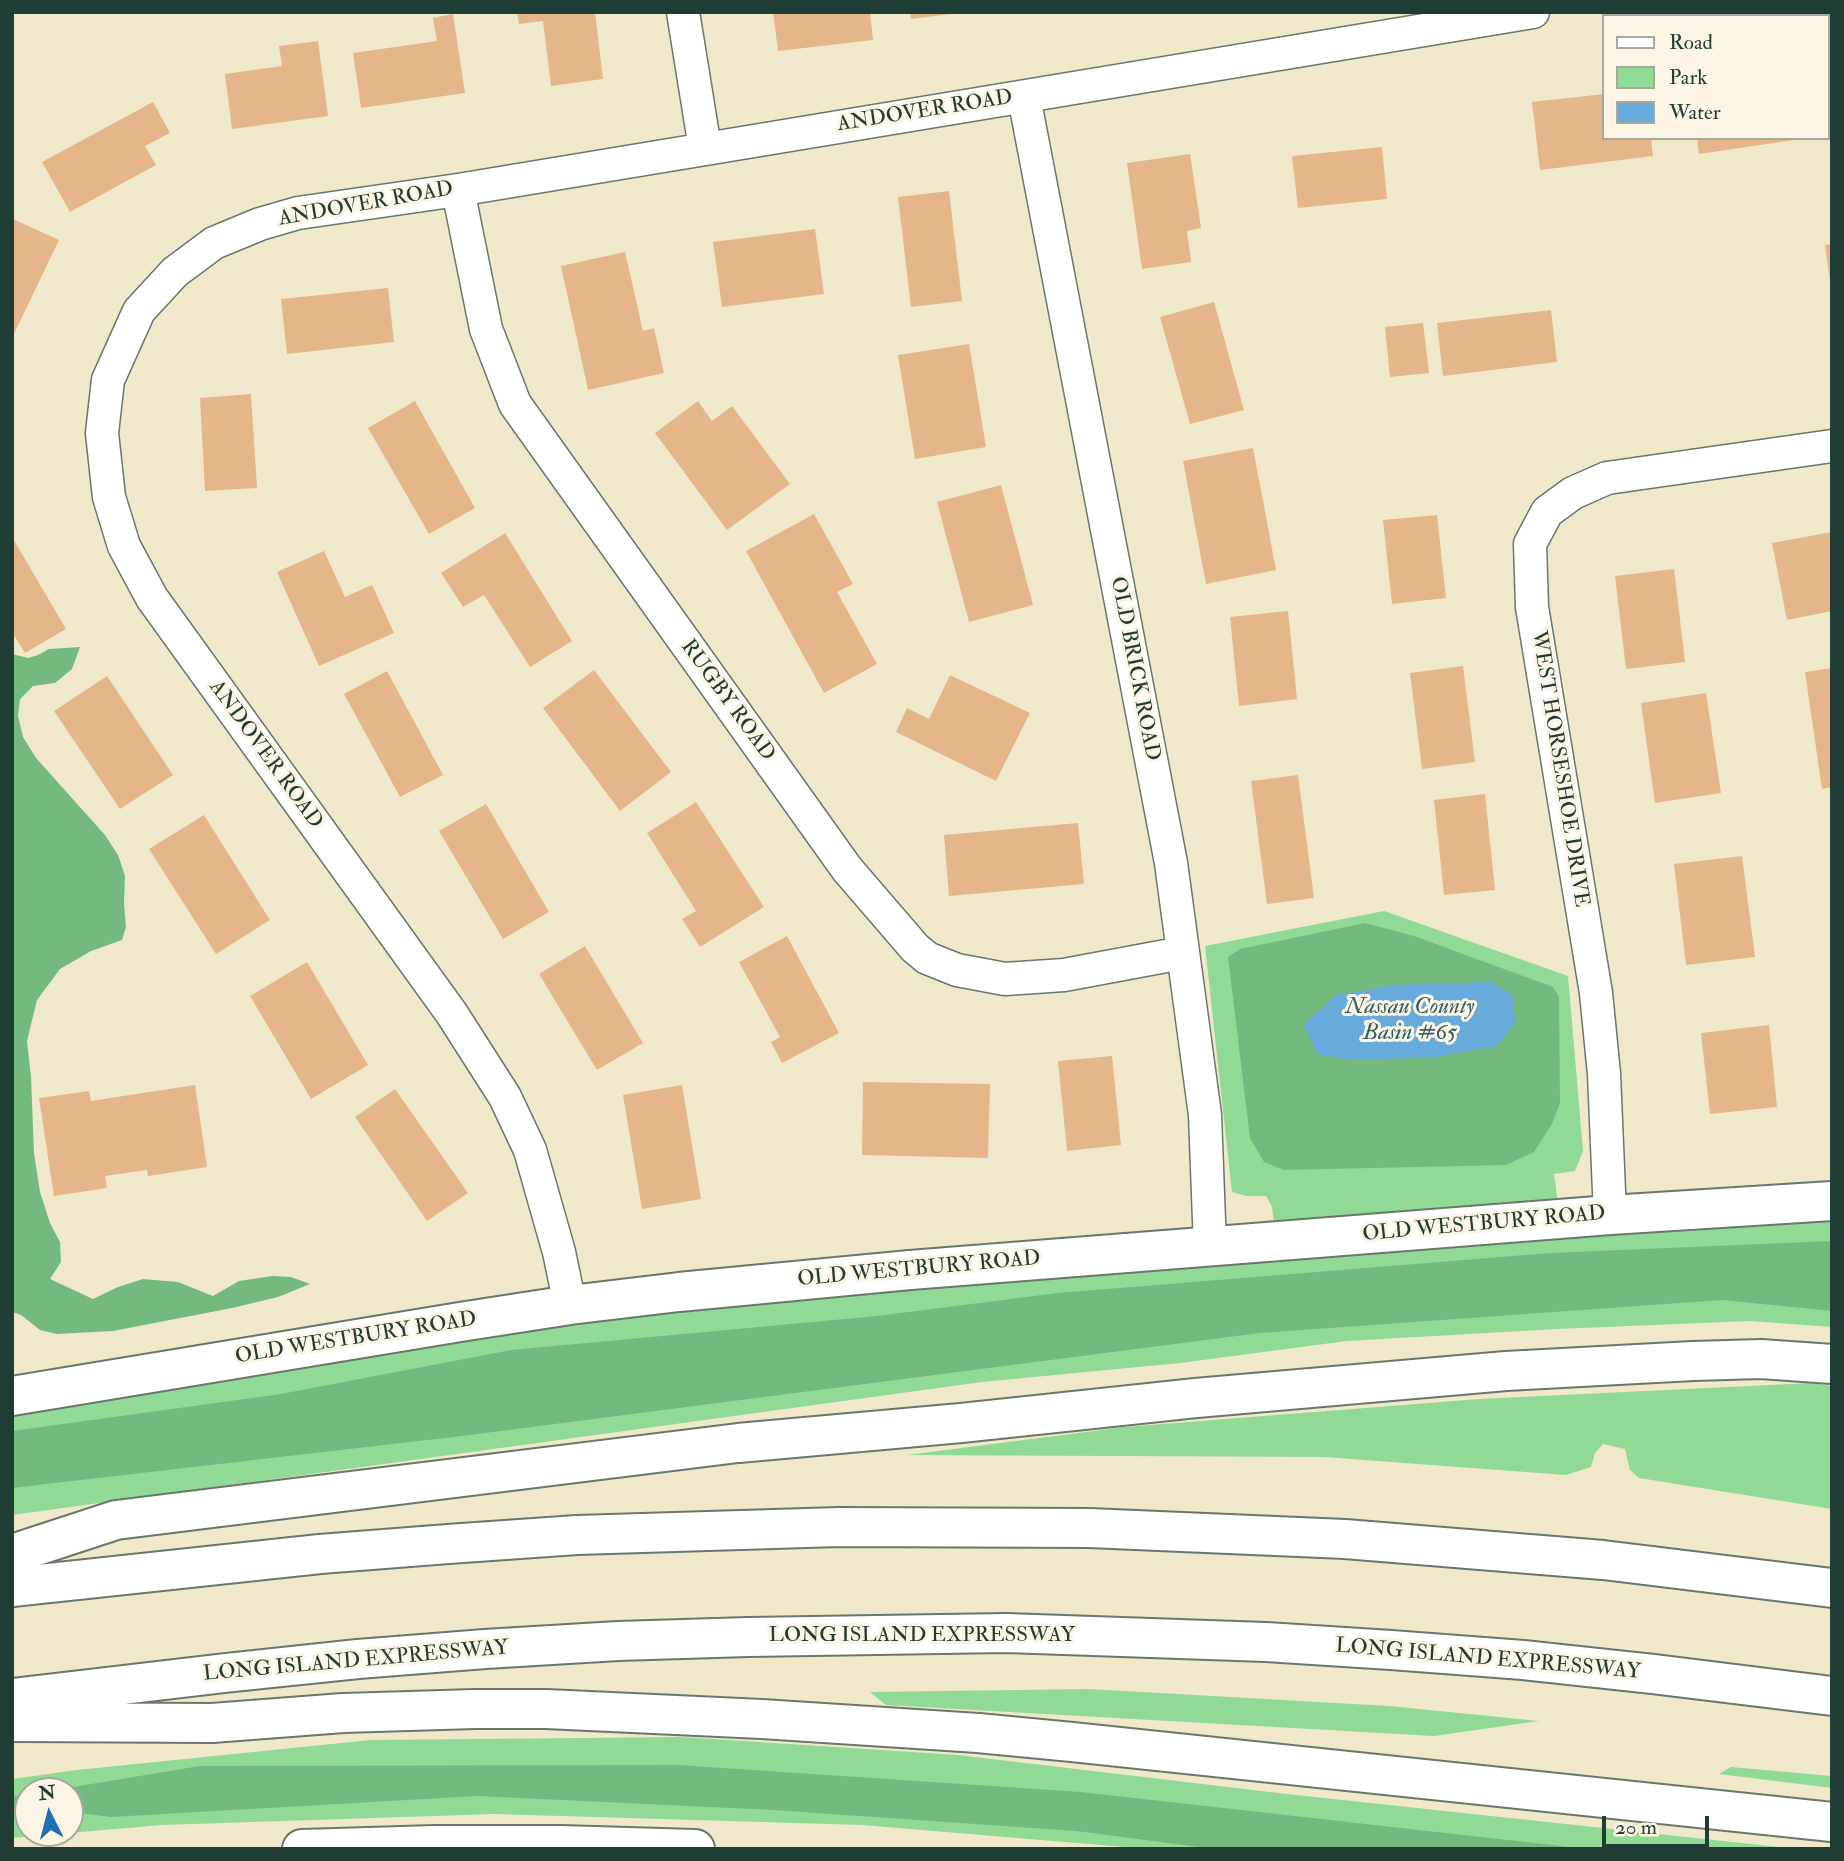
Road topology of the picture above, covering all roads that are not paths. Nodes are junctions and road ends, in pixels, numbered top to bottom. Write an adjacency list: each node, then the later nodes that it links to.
1 (683, 12): 4 (street)
2 (1533, 12): 3 (street, ANDOVER ROAD)
3 (1024, 97): 4 (street, ANDOVER ROAD); 7 (street, OLD BRICK ROAD)
4 (705, 148): 5 (street, ANDOVER ROAD)
5 (458, 190): 7 (street, RUGBY ROAD); 11 (street, ANDOVER ROAD)
6 (1832, 446): 9 (street, WEST HORSESHOE DRIVE)
7 (1182, 953): 10 (street, OLD BRICK ROAD)
8 (1832, 1201): 9 (main road, OLD WESTBURY ROAD)
9 (1610, 1215): 10 (main road, OLD WESTBURY ROAD)
10 (1210, 1247): 11 (main road, OLD WESTBURY ROAD)
11 (570, 1306): 13 (main road, OLD WESTBURY ROAD)
12 (1832, 1364): 14 (main road)
13 (12, 1396)
14 (12, 1554)
15 (12, 1587): 16 (main road)
16 (1832, 1588)
17 (1832, 1696): 18 (main road, LONG ISLAND EXPRESSWAY)
18 (12, 1698)
19 (12, 1722): 20 (main road)
20 (1832, 1822)
21 (302, 1849): 22 (main road)
22 (695, 1849)

